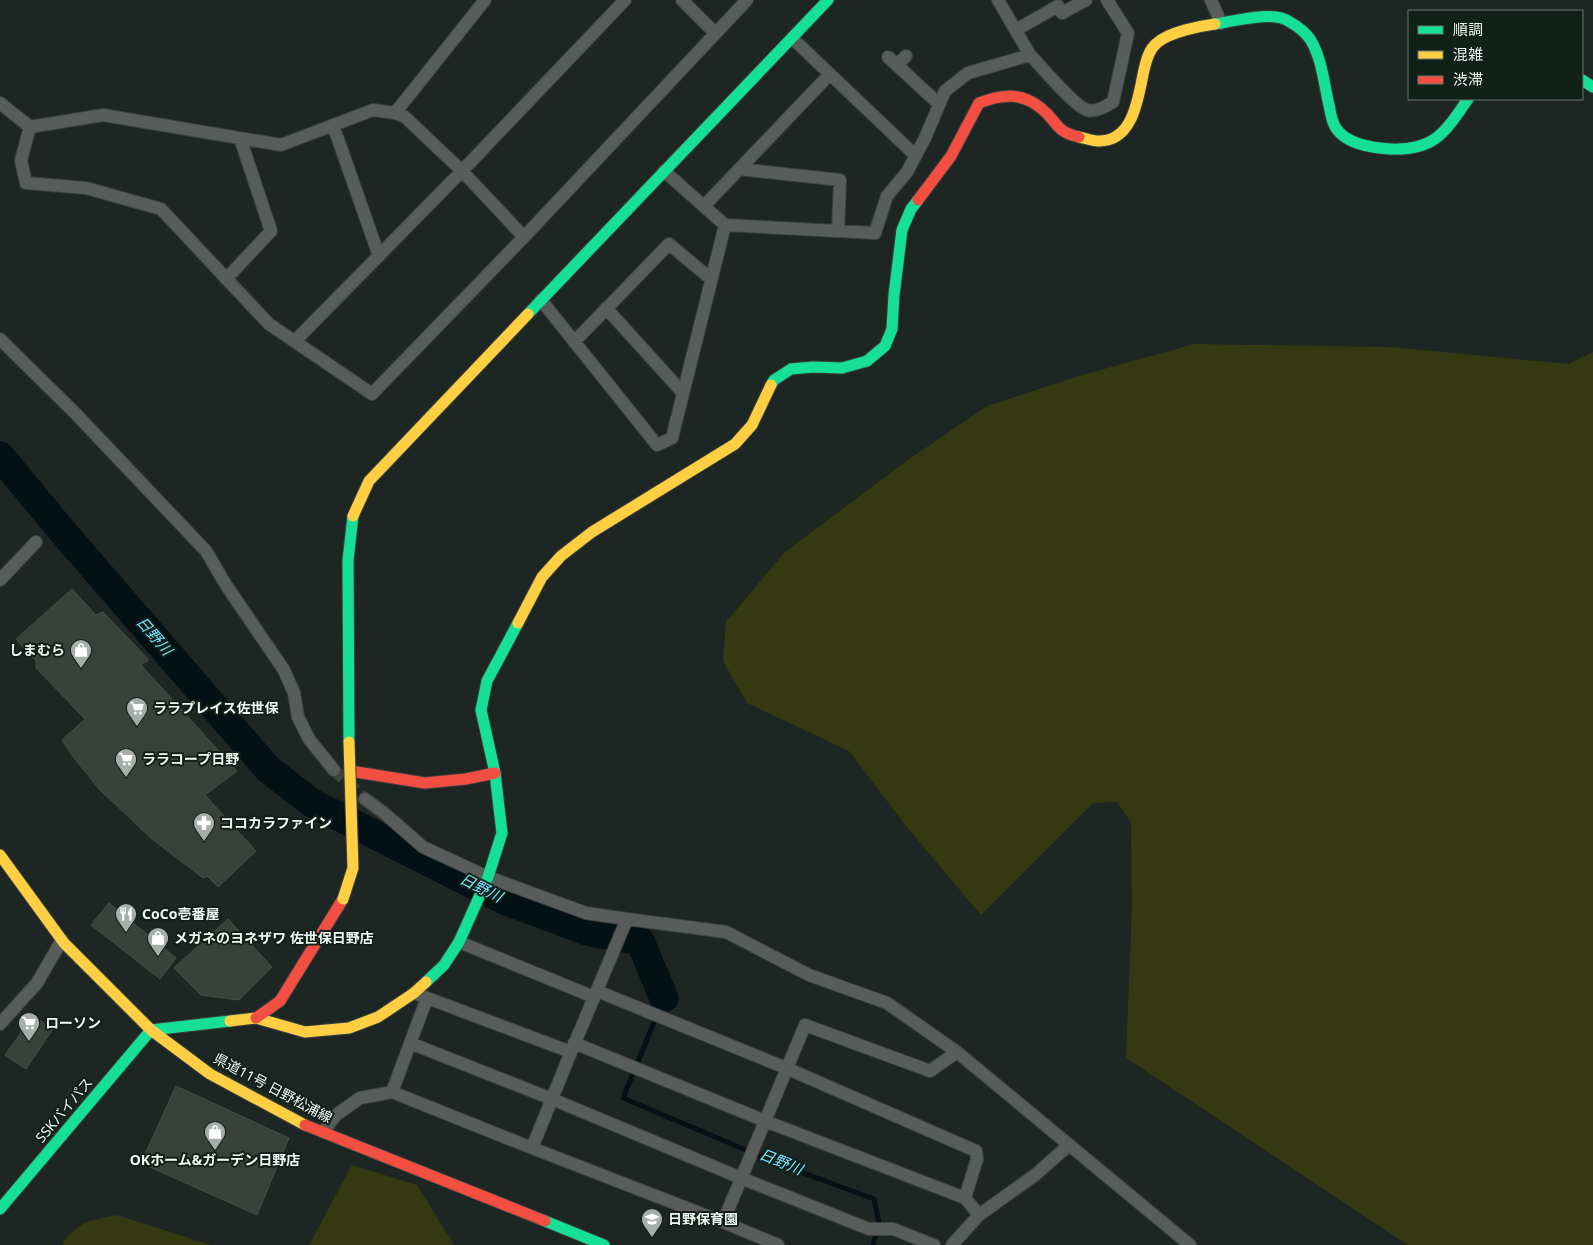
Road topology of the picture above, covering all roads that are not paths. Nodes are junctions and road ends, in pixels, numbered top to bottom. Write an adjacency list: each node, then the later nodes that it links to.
1 (485, 0): 21 (street)
2 (625, 0): 28 (street)
3 (682, 0): 13 (street)
4 (747, 0): 13 (street)
5 (828, 0): 14 (street)
6 (998, 0): 12 (street)
7 (1086, 0): 10 (street)
8 (1107, 0): 15 (street)
9 (1212, 0): 11 (street)
10 (1056, 3): 12 (street)
11 (1221, 23): 18 (street); 46 (street)
12 (1016, 30): 15 (street)
13 (715, 33): 32 (street)
14 (792, 38): 17 (street); 26 (street)
15 (1030, 55): 20 (street)
16 (897, 59): 20 (street)
17 (830, 74): 25 (street); 27 (street)
18 (1467, 100)
19 (0, 103): 23 (street)
20 (939, 104): 25 (street)
21 (395, 113): 22 (street); 28 (street)
22 (333, 126): 24 (street); 33 (street)
23 (30, 127): 24 (street); 34 (street)
24 (240, 138): 34 (street)
25 (915, 155): 31 (street)
26 (664, 170): 29 (street); 36 (street)
27 (739, 170): 29 (street); 31 (street)
28 (462, 171): 32 (street); 33 (street)
29 (704, 206): 30 (street)
30 (725, 225): 31 (street); 35 (street)
31 (838, 231)
32 (524, 237): 39 (street)
33 (379, 256): 39 (street)
34 (226, 279): 39 (street)
35 (711, 279): 37 (street); 41 (street)
36 (540, 300): 40 (street); 45 (street, bridge)
37 (606, 308): 40 (street); 41 (street)
38 (0, 339): 44 (street)
39 (295, 341)
40 (574, 342): 41 (street)
41 (683, 393)
42 (36, 542): 43 (street)
43 (0, 580)
44 (334, 770)
45 (350, 771): 46 (street); 56 (street, bridge)
46 (495, 773): 49 (street)
47 (365, 799): 49 (street)
48 (0, 855): 51 (street, 県道11号 日野松浦線)
49 (488, 877): 50 (street); 52 (street)
50 (627, 919): 54 (street); 61 (street)
51 (62, 940): 57 (street); 58 (street, 県道11号 日野松浦線)
52 (459, 942): 53 (street); 54 (street)
53 (414, 993): 55 (street); 56 (street)
54 (595, 994): 60 (street); 62 (street)
55 (427, 998): 59 (street); 60 (street)
56 (256, 1018): 58 (street)
57 (0, 1024)
58 (151, 1030): 66 (street, 県道11号 日野松浦線); 71 (street, SSKバイパス)
59 (410, 1043): 63 (street); 64 (street)
60 (572, 1048): 64 (street); 65 (street)
61 (957, 1052): 62 (street); 67 (street)
62 (786, 1068): 65 (street); 70 (street)
63 (392, 1092): 66 (street); 68 (street)
64 (552, 1099): 68 (street); 69 (street)
65 (765, 1120): 69 (street); 70 (street)
66 (324, 1132): 74 (street, 県道11号 日野松浦線)
67 (1069, 1145): 72 (street); 78 (street)
68 (532, 1148): 73 (street)
69 (741, 1178): 73 (street); 76 (street)
70 (965, 1198): 72 (street)
71 (0, 1209)
72 (979, 1215): 77 (street)
73 (723, 1222): 75 (street)
74 (604, 1245)
75 (778, 1245)
76 (934, 1245)
77 (952, 1245)
78 (1190, 1245)

